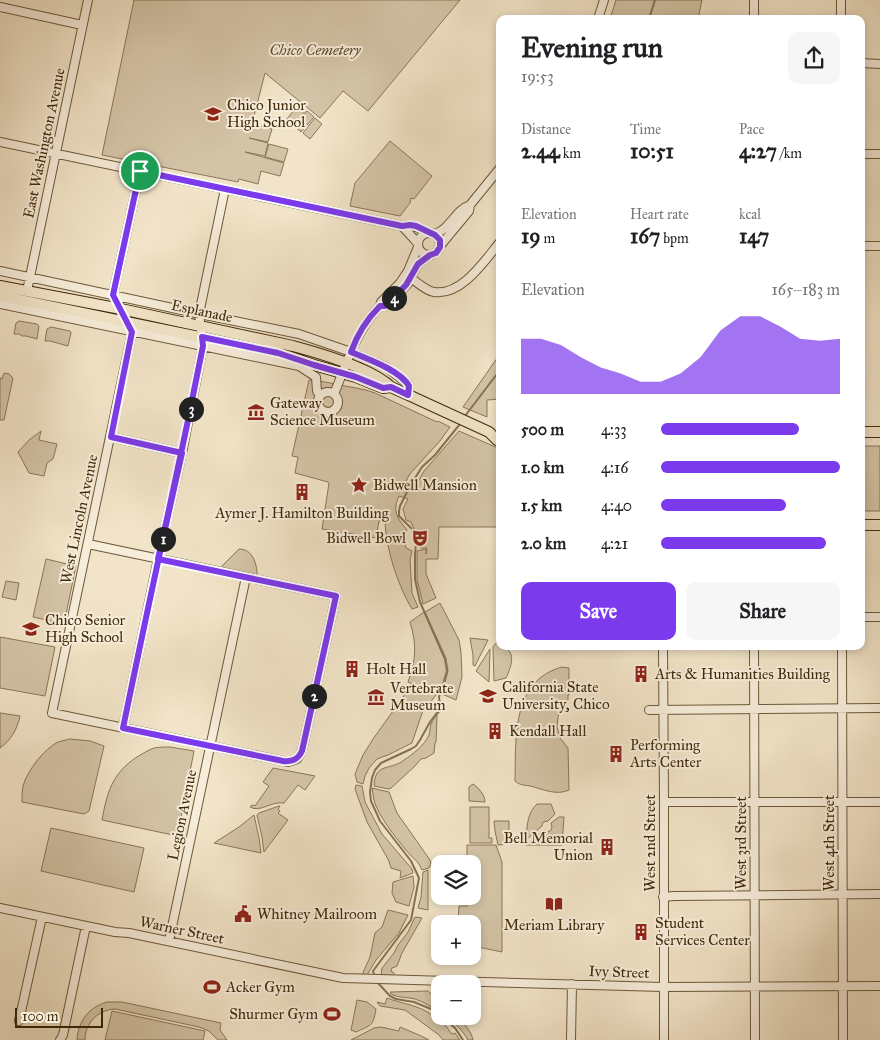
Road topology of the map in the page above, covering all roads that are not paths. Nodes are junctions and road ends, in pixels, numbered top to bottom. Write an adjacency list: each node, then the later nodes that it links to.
1 (88, 0): 9 (street, East Washington Avenue)
2 (604, 0): 6 (street)
3 (754, 0): 7 (street)
4 (841, 0): 8 (street)
5 (0, 7): 9 (street)
6 (599, 15)
7 (754, 15)
8 (841, 15)
9 (82, 25): 13 (street, East Washington Avenue)
10 (865, 63): 11 (street)
11 (880, 64)
12 (0, 142): 13 (street)
13 (56, 153): 16 (street); 29 (street, East Washington Avenue)
14 (865, 154): 15 (street)
15 (880, 154)
16 (140, 171): 18 (street); 33 (street)
17 (496, 173): 19 (street)
18 (225, 189): 20 (street); 38 (street)
19 (470, 205): 21 (street); 23 (street)
20 (402, 226): 21 (street); 22 (street)
21 (432, 234): 22 (street); 23 (street)
22 (418, 245): 27 (street); 36 (street)
23 (440, 246): 27 (street)
24 (865, 246): 25 (street)
25 (880, 246)
26 (496, 247): 30 (street)
27 (430, 255): 30 (street)
28 (0, 271): 29 (street)
29 (30, 278): 32 (street, East Washington Avenue); 33 (street)
30 (411, 278): 36 (street)
31 (0, 286): 32 (main road, Esplanade)
32 (27, 291): 37 (main road, Esplanade)
33 (113, 295): 37 (street); 38 (street)
34 (0, 296): 39 (main road, Esplanade)
35 (0, 304): 41 (street)
36 (380, 306): 43 (street)
37 (121, 309): 39 (street); 40 (main road, Esplanade)
38 (199, 314): 40 (street); 43 (street)
39 (127, 322): 41 (street); 42 (main road, Esplanade)
40 (201, 326): 42 (street); 44 (main road, Esplanade)
41 (132, 332): 42 (street); 52 (street, West Lincoln Avenue)
42 (203, 342): 44 (main road, Esplanade); 47 (street); 54 (street)
43 (351, 352): 44 (street); 46 (street)
44 (344, 368): 45 (street); 46 (main road, Esplanade)
45 (334, 394): 47 (street); 47 (street)
46 (408, 395): 49 (main road, Esplanade)
47 (320, 396)
48 (496, 431): 49 (main road)
49 (489, 432): 53 (main road, Esplanade)
50 (865, 432): 51 (main road)
51 (880, 432)
52 (111, 437): 54 (street); 57 (street, West Lincoln Avenue)
53 (496, 439)
54 (182, 453): 58 (street)
55 (865, 525): 56 (main road)
56 (880, 525)
57 (88, 544): 58 (street); 70 (street, West Lincoln Avenue)
58 (158, 559): 59 (street); 70 (street)
59 (246, 577): 71 (street, Legion Avenue); 71 (street)
60 (865, 617): 61 (street)
61 (880, 617)
62 (663, 650): 69 (street, West 2nd Street)
63 (754, 650): 67 (street, West 3rd Street)
64 (842, 650): 65 (street, West 4th Street)
65 (842, 708): 66 (street); 67 (street); 74 (street, West 4th Street)
66 (880, 708)
67 (755, 709): 69 (street); 73 (street, West 3rd Street)
68 (649, 710): 69 (street)
69 (663, 711): 72 (street, West 2nd Street)
70 (123, 728): 71 (street)
71 (210, 746): 83 (street, Legion Avenue)
72 (664, 802): 73 (street); 79 (street, West 2nd Street)
73 (755, 802): 74 (street); 76 (street, West 3rd Street)
74 (843, 802): 75 (street); 77 (street, West 4th Street)
75 (880, 802)
76 (755, 894): 77 (street); 79 (street); 89 (street, West 3rd Street)
77 (843, 894): 78 (street); 86 (street, West 4th Street)
78 (880, 894)
79 (664, 897): 88 (street, West 2nd Street)
80 (0, 908): 81 (street, Warner Street)
81 (42, 917): 82 (street, Warner Street); 90 (street)
82 (86, 926): 83 (street, Warner Street); 91 (street)
83 (169, 941): 84 (street, Warner Street)
84 (360, 979): 85 (street, Ivy Street)
85 (572, 984): 88 (street, Ivy Street); 92 (street)
86 (843, 986): 87 (street, Ivy Street); 89 (street, Ivy Street); 95 (street, West 4th Street)
87 (880, 986)
88 (664, 987): 89 (street, Ivy Street); 93 (street, West 2nd Street)
89 (755, 987): 94 (street, West 3rd Street)
90 (19, 1021)
91 (60, 1040)
92 (571, 1040)
93 (664, 1040)
94 (755, 1040)
95 (843, 1040)

